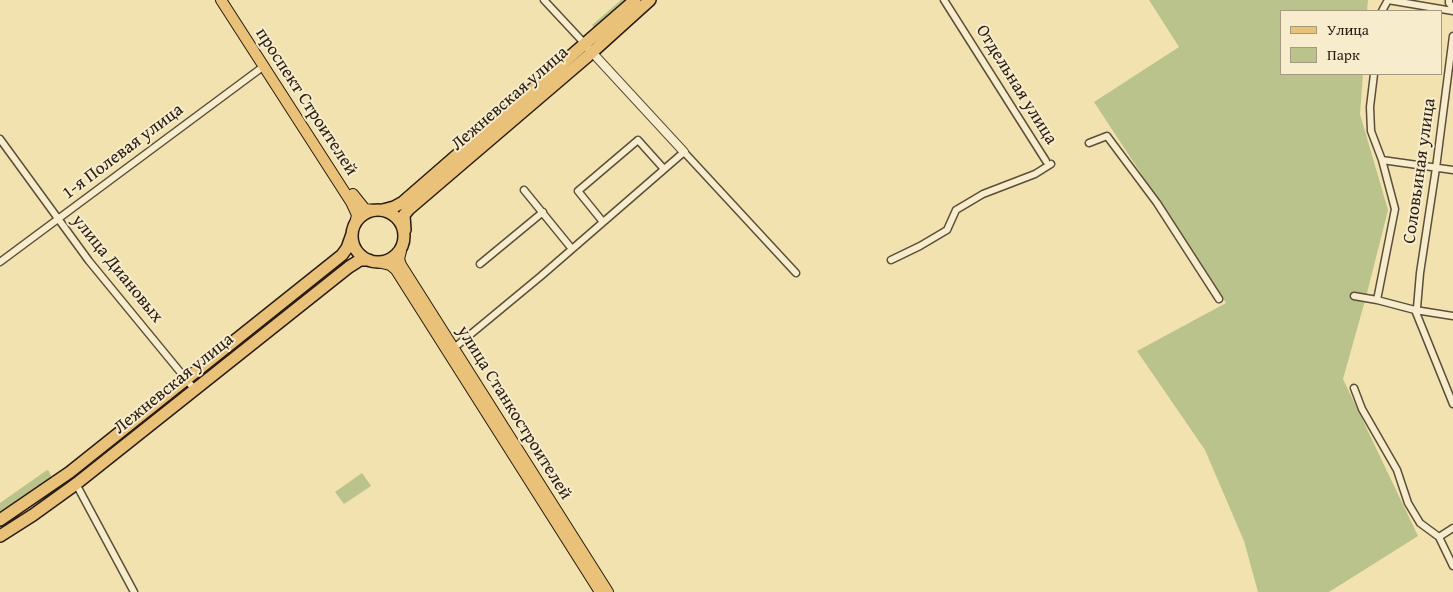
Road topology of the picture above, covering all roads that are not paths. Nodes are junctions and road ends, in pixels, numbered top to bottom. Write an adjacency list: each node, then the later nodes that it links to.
1 (222, 0): 12 (main road, проспект Строителей)
2 (228, 0): 12 (main road, проспект Строителей)
3 (544, 0): 11 (street)
4 (635, 0): 11 (highway, Лежневская улица)
5 (650, 0): 11 (highway, Лежневская улица)
6 (944, 0): 30 (street, Отдельная улица)
7 (1388, 0): 9 (street)
8 (1449, 0): 9 (street)
9 (1453, 9)
10 (1453, 36): 18 (street, Соловьиная улица)
11 (588, 48): 16 (street); 22 (highway, Лежневская улица); 27 (highway, Лежневская улица)
12 (266, 64): 22 (main road, проспект Строителей); 24 (street, 1-я Полевая улица); 26 (main road, проспект Строителей)
13 (1374, 75): 17 (street)
14 (0, 139): 24 (street, улица Диановых)
15 (1089, 143): 36 (street)
16 (684, 152): 19 (street); 34 (street)
17 (1382, 160): 18 (street); 37 (street)
18 (1436, 168): 20 (street); 38 (street, Соловьиная улица)
19 (664, 169): 25 (street); 25 (street)
20 (1453, 170)
21 (524, 190): 23 (street)
22 (379, 210): 26 (highway); 27 (highway)
23 (543, 212): 28 (street); 33 (street)
24 (58, 220): 32 (street, 1-я Полевая улица); 41 (street, улица Диановых)
25 (603, 222): 28 (street)
26 (353, 229): 31 (highway); 41 (highway, Лежневская улица)
27 (405, 230): 29 (highway)
28 (572, 249): 40 (street)
29 (401, 251): 31 (highway); 40 (main road, улица Станкостроителей)
30 (891, 260)
31 (373, 261): 43 (highway, Лежневская улица); 53 (main road, улица Станкостроителей)
32 (0, 262)
33 (480, 264)
34 (796, 273)
35 (1354, 296): 37 (street)
36 (1219, 299)
37 (1377, 300): 38 (street)
38 (1415, 310): 39 (street); 44 (street)
39 (1453, 316)
40 (454, 348): 54 (main road, улица Станкостроителей)
41 (187, 380): 43 (street, улица Диановых); 45 (highway, Лежневская улица)
42 (1354, 388): 50 (street)
43 (195, 390): 46 (highway, Лежневская улица)
44 (1453, 404)
45 (70, 472): 46 (street); 47 (highway, Лежневская улица)
46 (76, 484): 49 (highway, Лежневская улица); 52 (street)
47 (0, 520)
48 (1453, 528): 50 (street)
49 (0, 536)
50 (1439, 537): 51 (street)
51 (1453, 566)
52 (134, 592)
53 (600, 592)
54 (608, 592)

